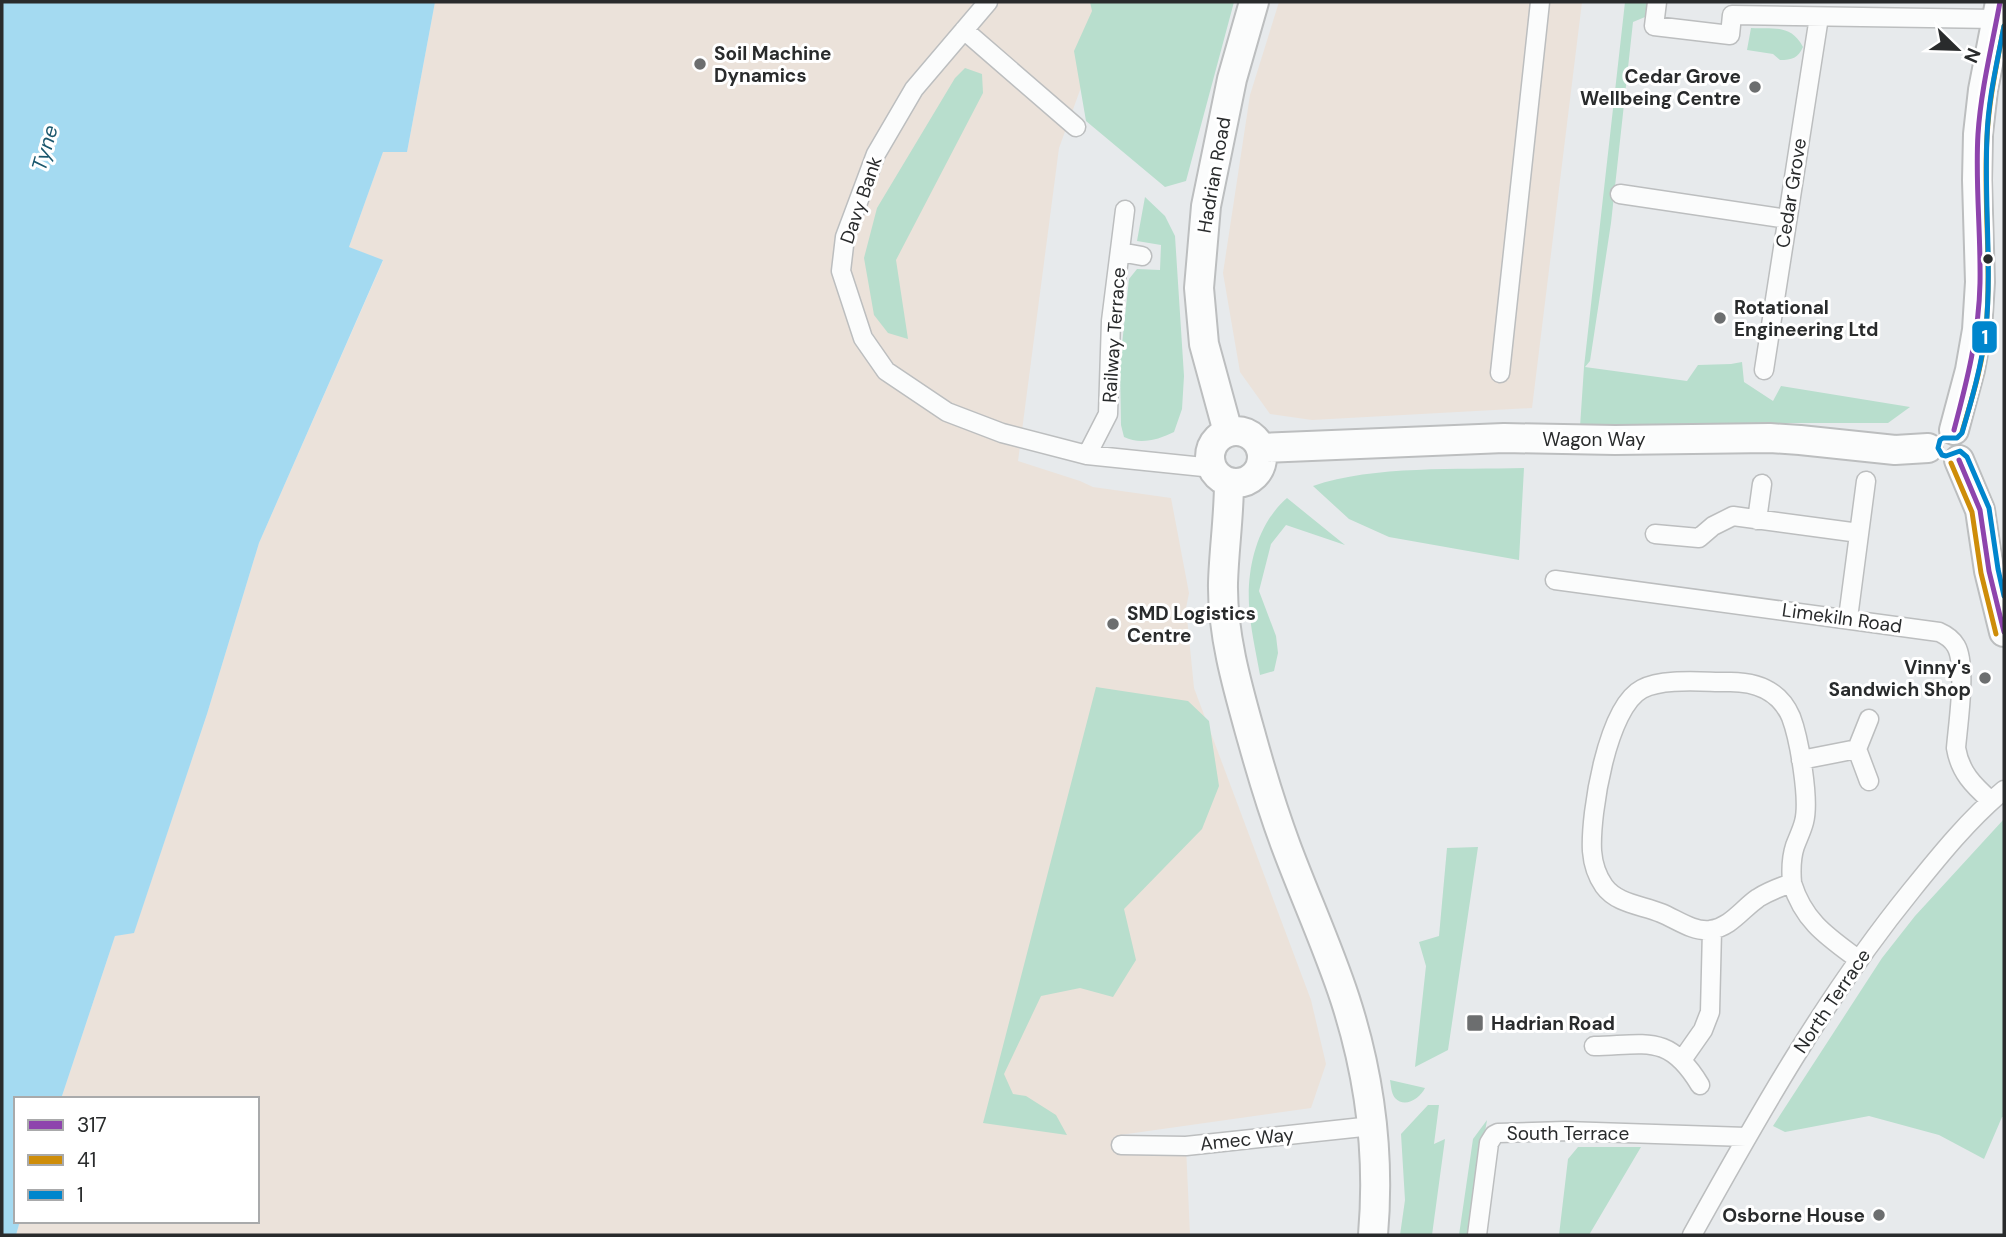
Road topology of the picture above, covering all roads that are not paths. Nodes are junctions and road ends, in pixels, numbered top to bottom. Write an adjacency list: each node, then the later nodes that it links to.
1 (988, 2): 7 (street, Davy Bank)
2 (1254, 2): 17 (main road, Hadrian Road)
3 (1540, 2): 15 (street)
4 (1657, 2): 6 (street)
5 (1998, 11): 6 (street); 16 (main road)
6 (1819, 17): 11 (street, Cedar Grove)
7 (964, 30): 8 (street); 20 (street, Davy Bank)
8 (1076, 127)
9 (1619, 194): 11 (street)
10 (1125, 210): 12 (street, Railway Terrace)
11 (1787, 219): 14 (street, Cedar Grove)
12 (1120, 253): 13 (street); 20 (street, Railway Terrace)
13 (1142, 256)
14 (1764, 370)
15 (1500, 373)
16 (1954, 430): 19 (main road); 21 (main road)
17 (1228, 432): 18 (main road); 22 (main road)
18 (1261, 448): 19 (main road, Wagon Way); 22 (main road)
19 (1928, 448): 21 (main road)
20 (1087, 455): 22 (street, Davy Bank)
21 (1959, 460): 30 (main road)
22 (1221, 475): 42 (main road)
23 (1867, 481): 26 (street)
24 (1762, 484): 25 (street)
25 (1757, 520): 26 (street); 27 (street)
26 (1860, 533): 29 (street)
27 (1656, 534)
28 (1555, 580): 29 (street, Limekiln Road)
29 (1848, 618): 35 (street, Limekiln Road)
30 (2004, 632)
31 (1869, 719): 32 (street)
32 (1857, 749): 33 (street); 34 (street)
33 (1801, 760): 36 (street); 37 (street)
34 (1870, 781)
35 (1998, 795): 38 (street, North Terrace)
36 (1792, 883): 37 (street); 38 (street)
37 (1712, 930): 40 (street)
38 (1859, 960): 43 (street, North Terrace)
39 (1594, 1046): 40 (street)
40 (1682, 1060): 41 (street)
41 (1700, 1085)
42 (1373, 1126): 44 (street, Amec Way); 45 (main road)
43 (1746, 1137): 46 (street, South Terrace); 47 (street, North Terrace)
44 (1121, 1144)
45 (1373, 1235)
46 (1477, 1235)
47 (1692, 1235)

